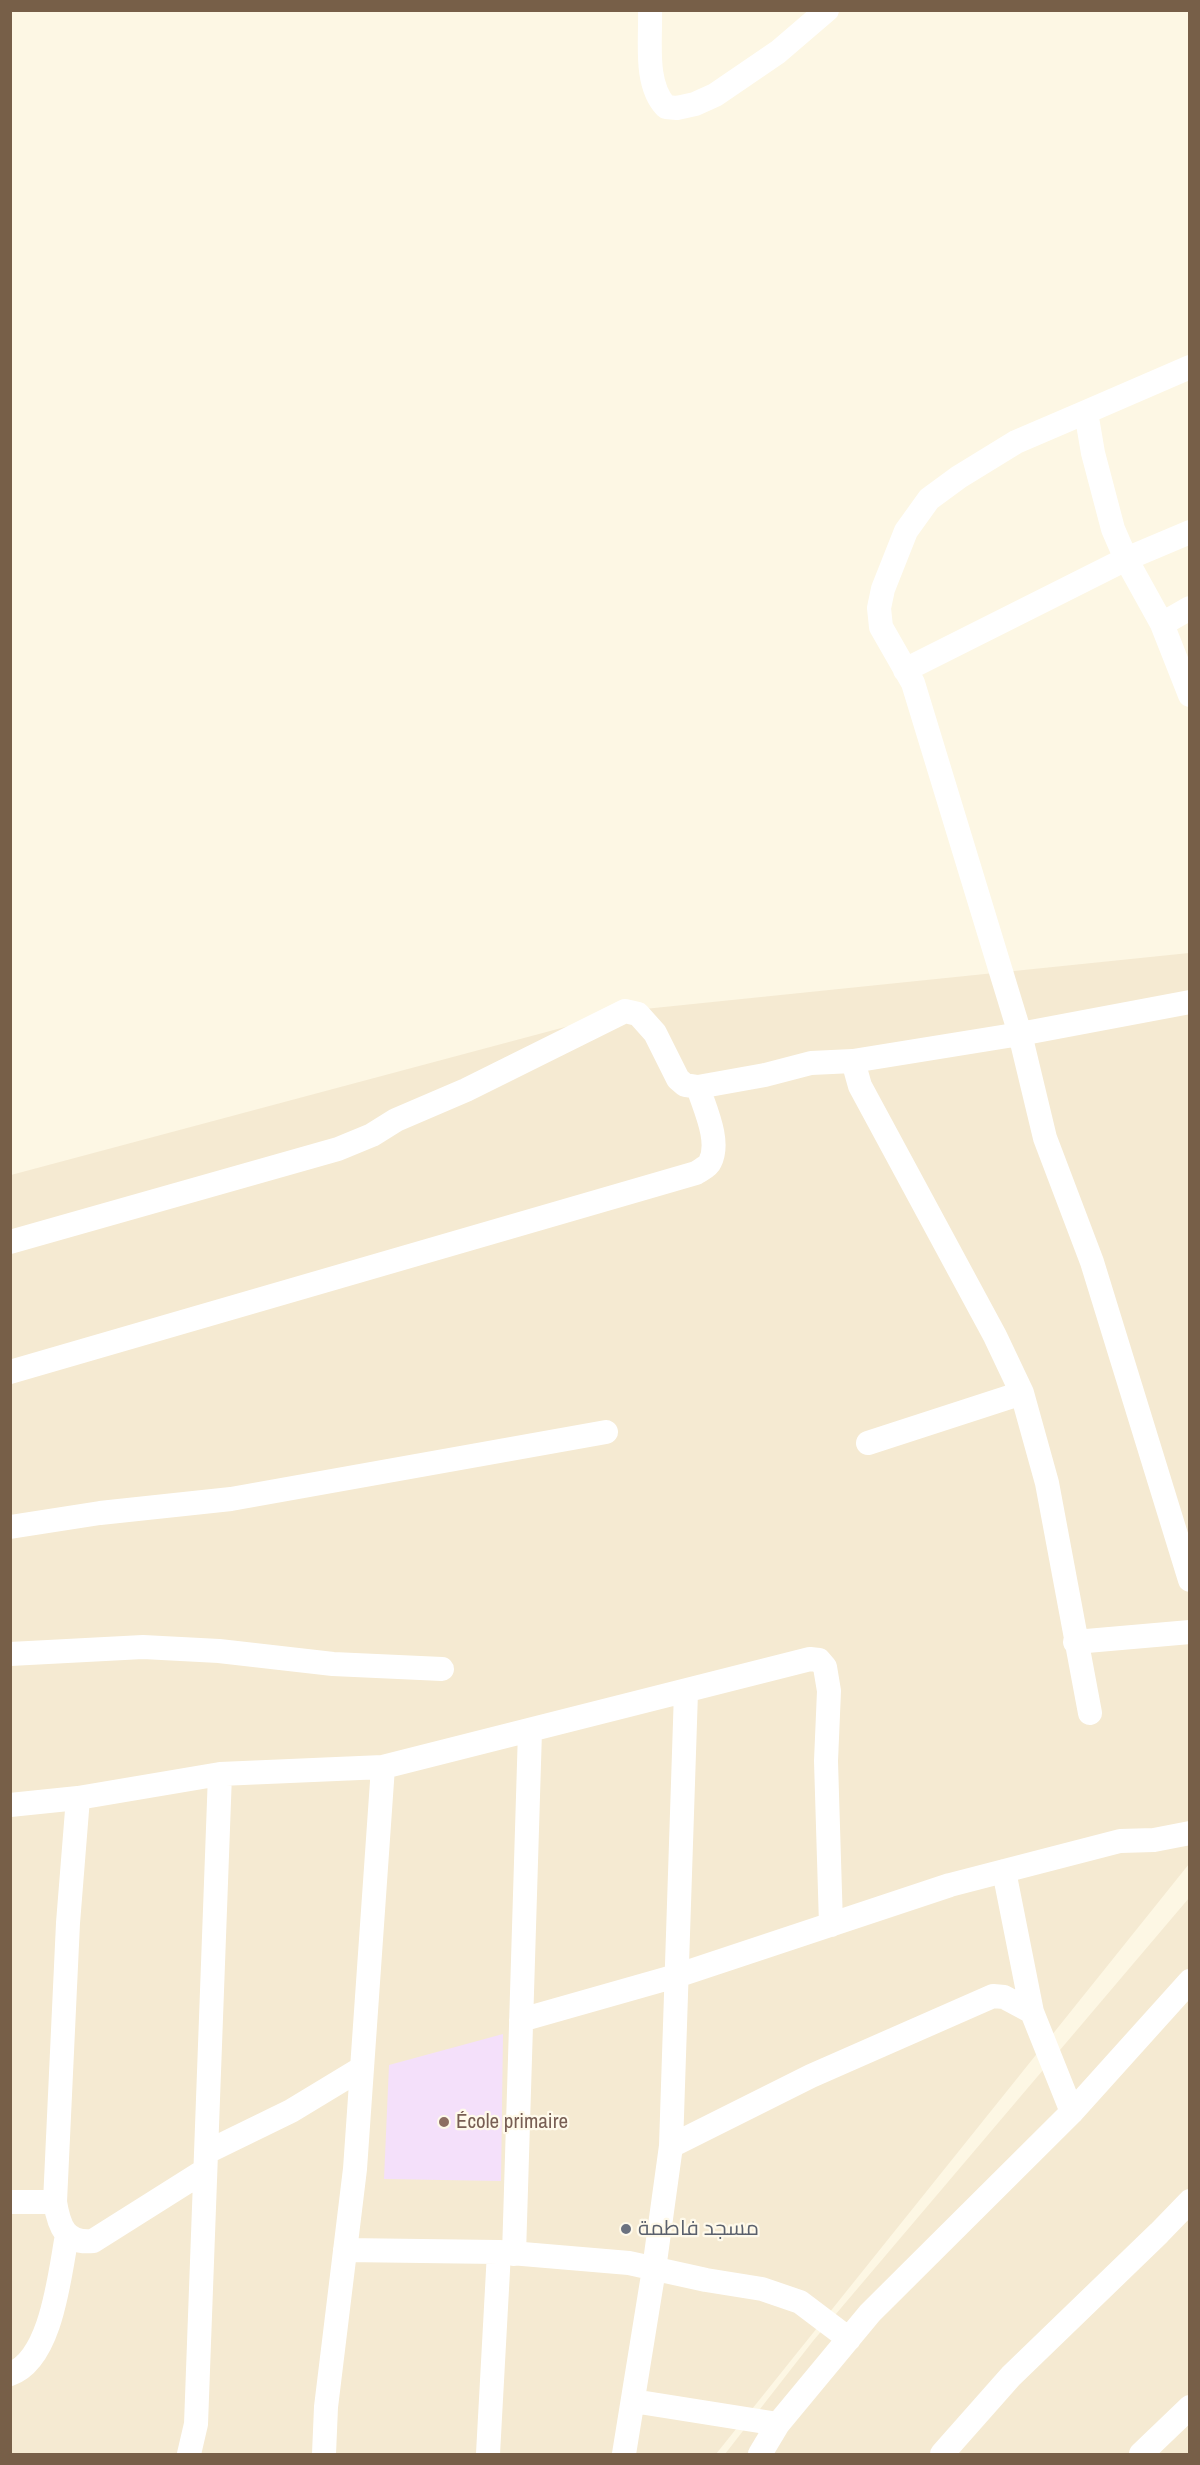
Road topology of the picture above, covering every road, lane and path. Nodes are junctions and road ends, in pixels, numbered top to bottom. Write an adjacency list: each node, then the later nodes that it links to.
1 (650, 10): 2 (street)
2 (827, 10)
3 (1190, 367): 4 (street)
4 (1086, 412): 6 (street); 9 (street)
5 (1190, 532): 6 (street)
6 (1126, 559): 8 (street); 9 (street)
7 (1190, 608): 8 (street)
8 (1162, 624): 10 (street)
9 (905, 670): 12 (street)
10 (1190, 695)
11 (1190, 1002): 12 (street)
12 (1020, 1034): 13 (street); 21 (street)
13 (853, 1061): 14 (street); 17 (street)
14 (698, 1087): 15 (street); 16 (street)
15 (10, 1242)
16 (10, 1372)
17 (1022, 1393): 19 (street); 23 (street)
18 (606, 1432): 20 (street)
19 (868, 1443)
20 (10, 1527)
21 (1190, 1580)
22 (1190, 1632): 23 (street)
23 (1075, 1642): 27 (street)
24 (10, 1654): 25 (street)
25 (442, 1669)
26 (686, 1692): 28 (street); 35 (street); 36 (street)
27 (1090, 1713)
28 (530, 1731): 29 (street); 39 (street)
29 (382, 1767): 30 (street); 40 (street)
30 (220, 1774): 31 (street); 43 (street)
31 (78, 1798): 32 (street); 46 (street)
32 (10, 1805)
33 (1190, 1833): 34 (street)
34 (1004, 1870): 35 (street); 38 (street)
35 (831, 1925): 36 (street)
36 (676, 1976): 39 (street); 42 (street)
37 (1190, 1981): 41 (street)
38 (1032, 2012): 41 (street); 42 (street)
39 (520, 2020): 49 (street)
40 (362, 2068): 43 (street); 48 (street)
41 (1072, 2112): 51 (street)
42 (670, 2146): 50 (street)
43 (205, 2162): 47 (street); 56 (street)
44 (1190, 2201): 61 (street)
45 (10, 2202): 46 (street)
46 (55, 2202): 47 (street)
47 (67, 2235): 52 (street)
48 (345, 2250): 49 (street); 57 (street)
49 (507, 2253): 50 (street); 58 (street)
50 (654, 2269): 51 (street); 53 (street)
51 (849, 2339): 55 (street)
52 (10, 2374)
53 (633, 2401): 55 (street); 59 (street)
54 (1190, 2407): 62 (street)
55 (778, 2424): 60 (street)
56 (189, 2454)
57 (324, 2454)
58 (488, 2454)
59 (624, 2454)
60 (760, 2454)
61 (942, 2454)
62 (1142, 2454)

